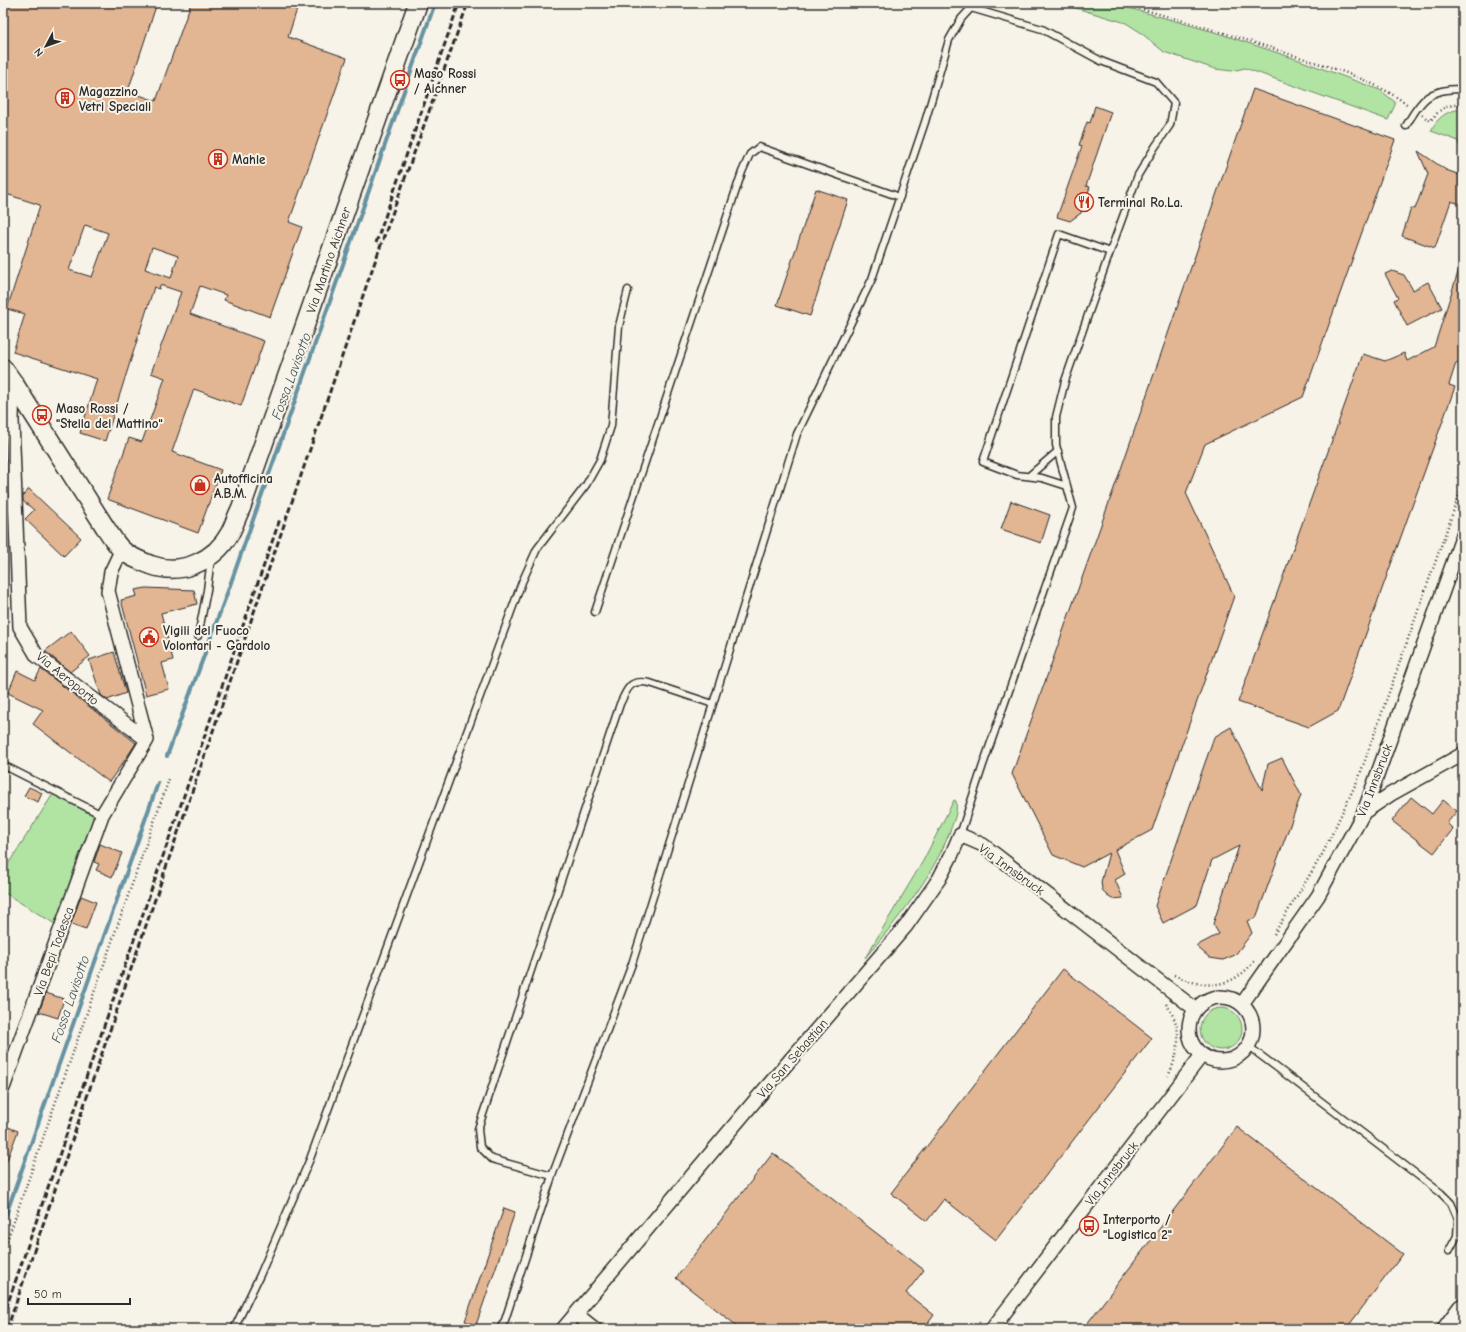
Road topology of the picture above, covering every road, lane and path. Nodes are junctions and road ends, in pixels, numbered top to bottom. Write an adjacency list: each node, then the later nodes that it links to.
1 (418, 3): 18 (street, Via Martino Aichner)
2 (1120, 3): 4 (path)
3 (1463, 89): 7 (lane)
4 (1400, 100)
5 (1463, 105): 6 (path)
6 (1430, 121)
7 (1406, 126)
8 (900, 197): 9 (lane, Via San Sebastian); 19 (lane); 21 (lane)
9 (1110, 252): 12 (lane, Via San Sebastian); 13 (lane)
10 (628, 290): 45 (lane)
11 (8, 375): 17 (street, Via Aeroporto); 22 (street, Via Aeroporto)
12 (1058, 452): 13 (lane); 15 (lane, Via San Sebastian)
13 (1029, 476): 15 (lane)
14 (1463, 484): 29 (path)
15 (1068, 486): 28 (lane, Via San Sebastian)
16 (1463, 535): 26 (street, Via Innsbruck)
17 (122, 549): 18 (street, Via Martino Aichner); 22 (street)
18 (212, 555): 20 (lane)
19 (595, 612)
20 (198, 636)
21 (713, 704): 39 (lane); 39 (lane)
22 (147, 740): 27 (street, Via Bepi Todesca)
23 (1463, 754): 26 (street)
24 (3, 765): 27 (lane)
25 (169, 779): 41 (path)
26 (1364, 812): 33 (street, Via Innsbruck)
27 (102, 815): 38 (street, Via Bepi Todesca)
28 (960, 835): 34 (street, Via Innsbruck); 43 (street, Via San Sebastian)
29 (1273, 934)
30 (1260, 953): 31 (path)
31 (1174, 974)
32 (1166, 1003): 37 (path)
33 (1242, 1004): 34 (street); 35 (street)
34 (1195, 1009): 36 (street)
35 (1248, 1046): 36 (street); 40 (lane)
36 (1202, 1055): 50 (street, Via Innsbruck)
37 (1166, 1080)
38 (3, 1088)
39 (552, 1176): 46 (lane)
40 (1449, 1251)
41 (3, 1252)
42 (1463, 1310): 51 (highway)
43 (576, 1314): 47 (street, Via San Sebastian); 48 (street)
44 (984, 1316): 49 (path)
45 (234, 1329)
46 (500, 1329)
47 (564, 1329)
48 (595, 1329)
49 (974, 1329)
50 (992, 1329)
51 (1449, 1329)

